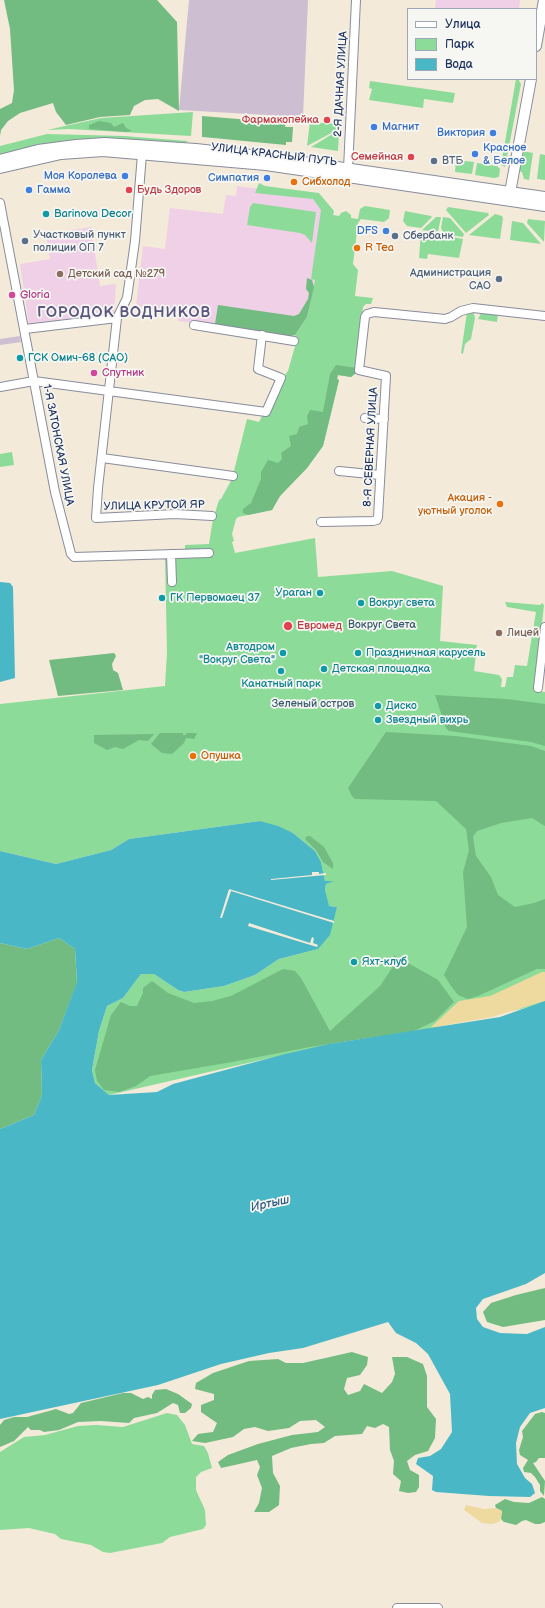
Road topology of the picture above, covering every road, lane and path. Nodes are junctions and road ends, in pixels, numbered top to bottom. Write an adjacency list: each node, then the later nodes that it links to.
1 (356, 0): 10 (street, 2-Я ДАЧНАЯ УЛИЦА)
2 (544, 0): 3 (main road)
3 (542, 26): 4 (main road)
4 (537, 43)
5 (530, 80): 11 (main road)
6 (196, 153): 7 (main road, УЛИЦА КРАСНЫЙ ПУТЬ); 8 (main road, УЛИЦА КРАСНЫЙ ПУТЬ); 10 (main road, УЛИЦА КРАСНЫЙ ПУТЬ); 11 (main road, УЛИЦА КРАСНЫЙ ПУТЬ)
7 (142, 154): 9 (main road, УЛИЦА КРАСНЫЙ ПУТЬ); 16 (street)
8 (0, 160)
9 (0, 168)
10 (348, 169): 11 (main road, УЛИЦА КРАСНЫЙ ПУТЬ)
11 (509, 197): 12 (main road, УЛИЦА КРАСНЫЙ ПУТЬ); 14 (main road, УЛИЦА КРАСНЫЙ ПУТЬ)
12 (545, 197)
13 (0, 203): 18 (street, 1-Я ЗАТОНСКАЯ УЛИЦА)
14 (545, 206)
15 (545, 316): 25 (street, 8-Я СЕВЕРНАЯ УЛИЦА)
16 (117, 318): 18 (street); 23 (street)
17 (194, 325): 19 (street)
18 (25, 329): 21 (street, 1-Я ЗАТОНСКАЯ УЛИЦА)
19 (262, 335): 20 (street); 23 (street)
20 (294, 341)
21 (34, 382): 22 (street); 23 (street); 33 (street, 1-Я ЗАТОНСКАЯ УЛИЦА)
22 (0, 387)
23 (110, 392): 26 (street)
24 (365, 418): 25 (street)
25 (384, 419): 28 (street, 8-Я СЕВЕРНАЯ УЛИЦА)
26 (102, 458): 29 (street); 30 (street, УЛИЦА КРУТОЙ ЯР)
27 (340, 471): 28 (street)
28 (380, 474): 31 (street, 8-Я СЕВЕРНАЯ УЛИЦА)
29 (233, 476)
30 (212, 516)
31 (321, 522)
32 (209, 553): 33 (street, 1-Я ЗАТОНСКАЯ УЛИЦА)
33 (171, 554): 34 (street)
34 (172, 582)
35 (545, 627): 36 (street)
36 (538, 688)
37 (397, 1608): 38 (street)
38 (438, 1608)

